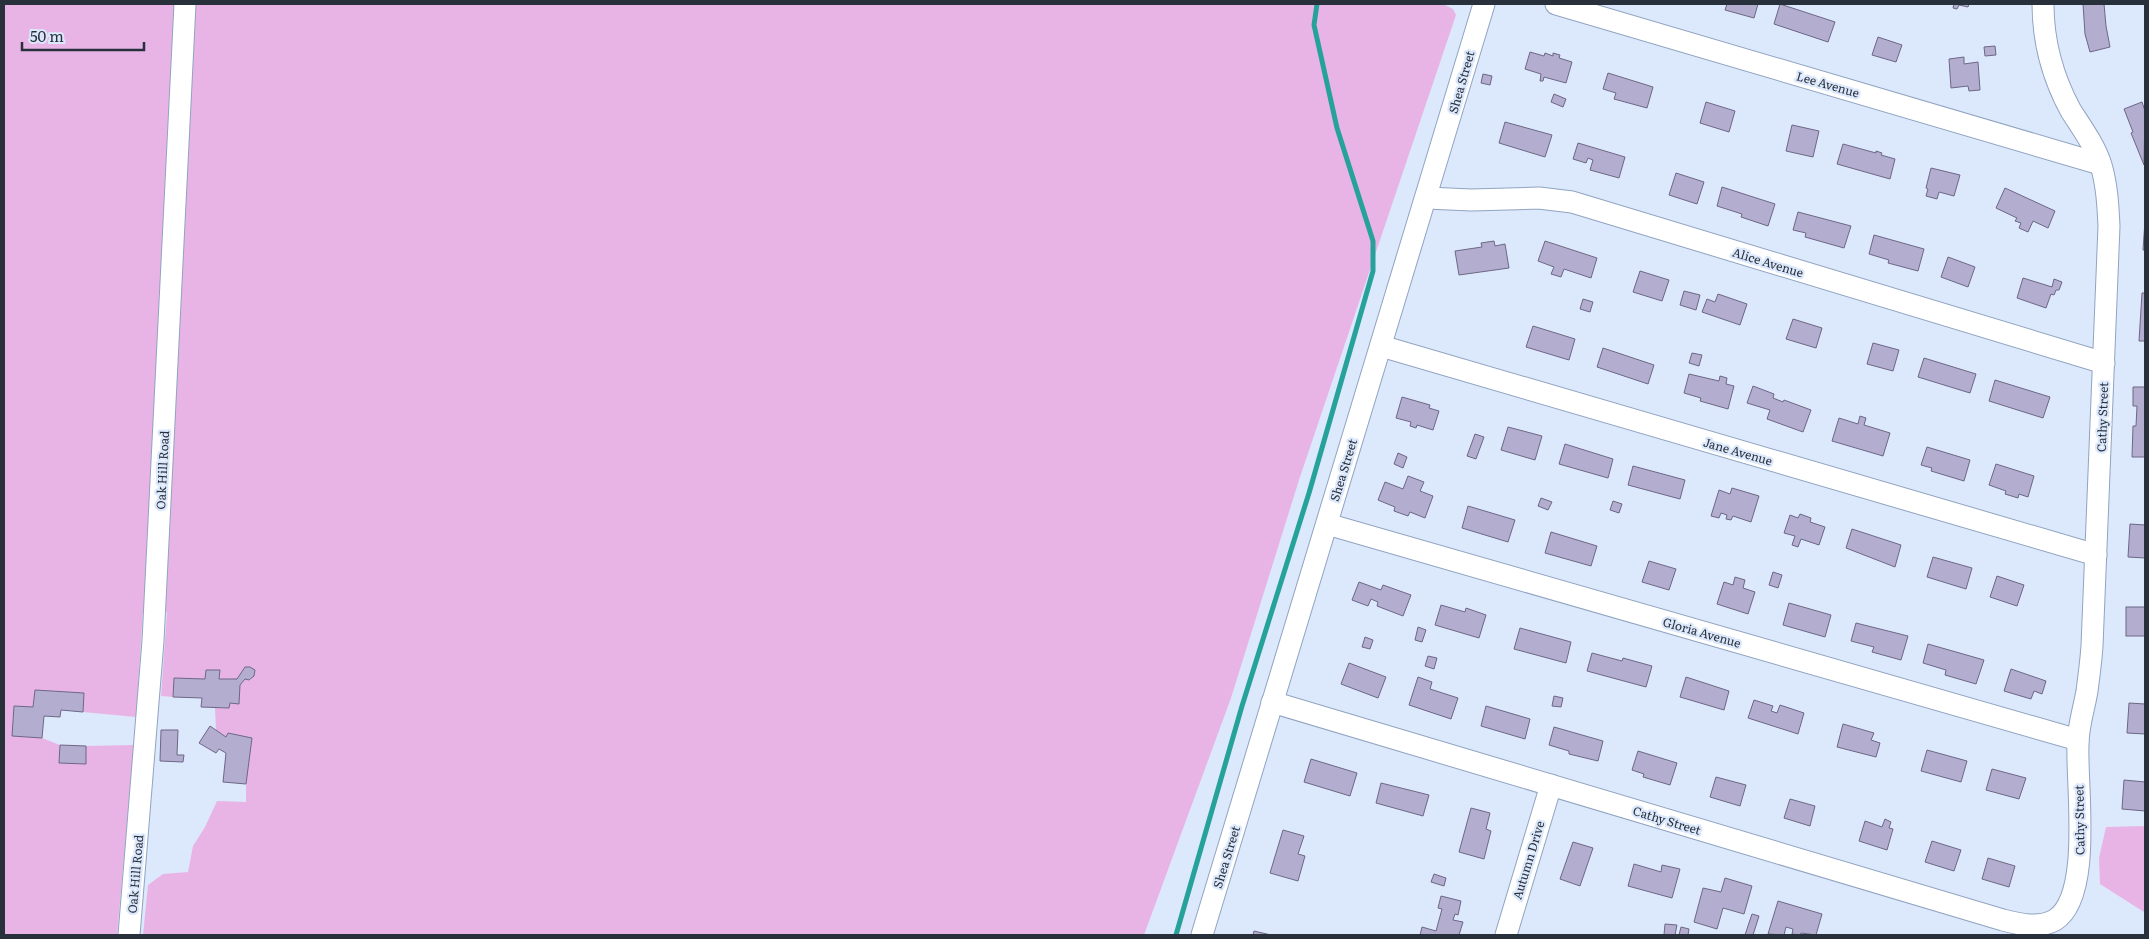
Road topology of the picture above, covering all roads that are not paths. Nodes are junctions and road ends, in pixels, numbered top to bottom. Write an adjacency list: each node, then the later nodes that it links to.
1 (185, 4): 14 (street, Oak Hill Road)
2 (1484, 4): 6 (street, Shea Street)
3 (1556, 4): 5 (street, Lee Avenue)
4 (2043, 4): 5 (street, Cathy Street)
5 (2100, 164): 8 (street, Cathy Street)
6 (1426, 198): 7 (street, Shea Street); 8 (street, Alice Avenue)
7 (1381, 346): 9 (street, Shea Street); 10 (street, Jane Avenue)
8 (2104, 363): 10 (street, Cathy Street)
9 (1327, 524): 11 (street, Shea Street); 12 (street, Gloria Avenue)
10 (2096, 555): 12 (street, Cathy Street)
11 (1272, 702): 13 (street, Cathy Street); 15 (street, Shea Street)
12 (2078, 740): 13 (street, Cathy Street)
13 (1551, 785): 16 (street, Autumn Drive)
14 (129, 935)
15 (1202, 935)
16 (1506, 935)

